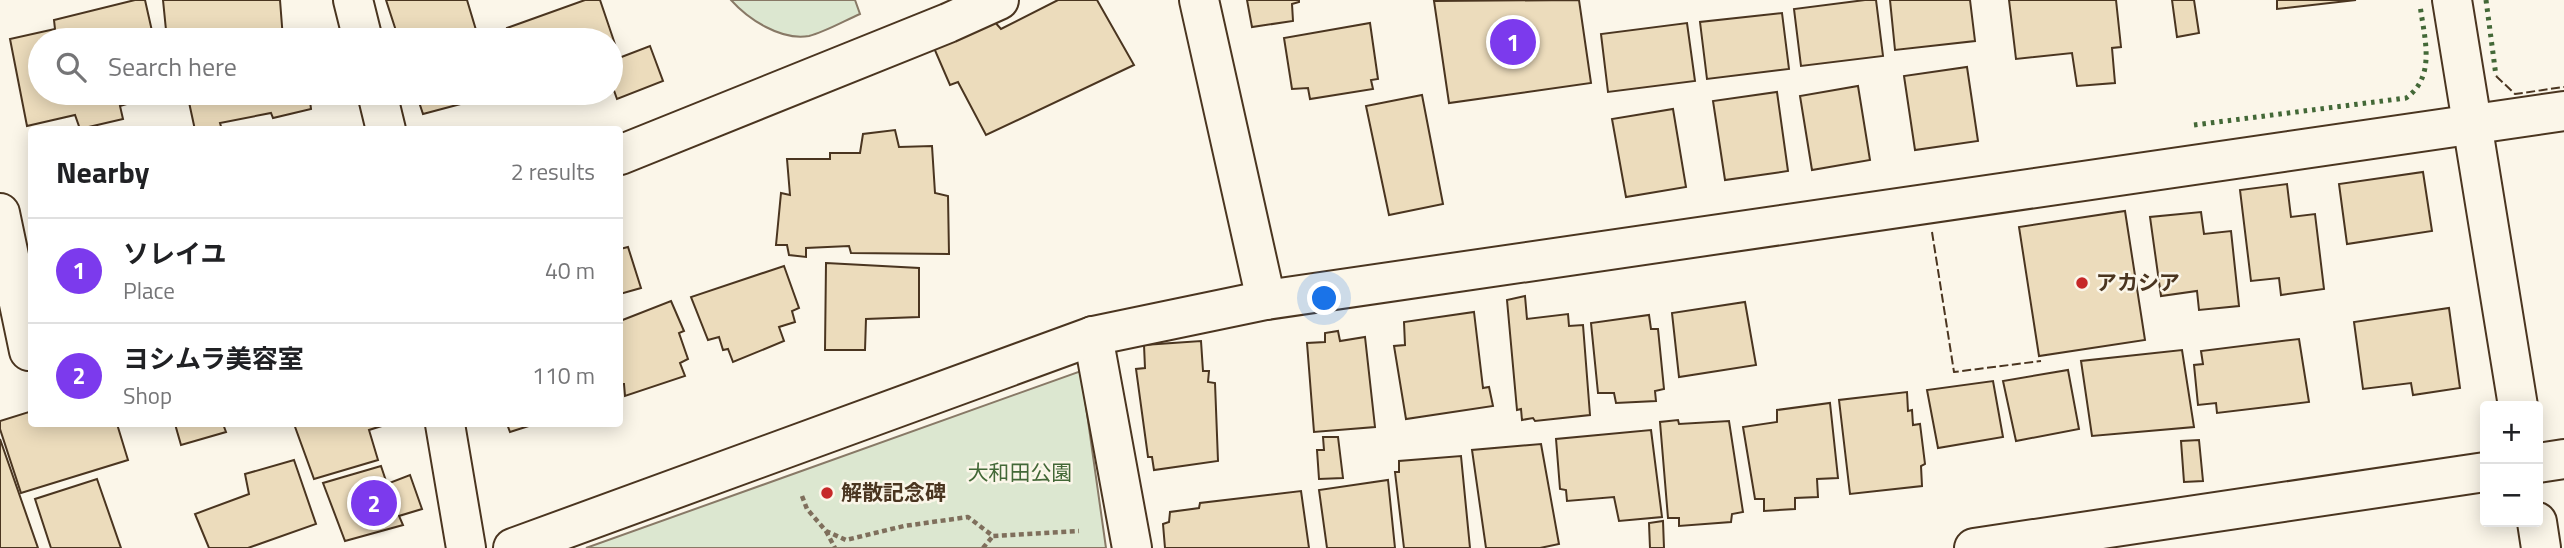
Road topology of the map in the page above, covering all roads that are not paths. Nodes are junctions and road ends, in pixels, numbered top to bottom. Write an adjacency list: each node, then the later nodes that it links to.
1 (353, 0): 5 (street)
2 (999, 0): 10 (street)
3 (1199, 0): 12 (street)
4 (2452, 0): 8 (street)
5 (360, 28)
6 (380, 105): 9 (street)
7 (2564, 111): 8 (street)
8 (2471, 124): 12 (street); 15 (street)
9 (385, 126)
10 (623, 154)
11 (0, 213): 14 (street)
12 (1266, 300): 13 (street)
13 (1093, 336): 21 (street); 23 (street)
14 (20, 354)
15 (2517, 401)
16 (446, 427): 22 (street)
17 (2564, 459): 18 (street)
18 (2543, 462)
19 (2480, 472): 24 (street)
20 (2538, 527): 25 (street)
21 (1130, 536)
22 (466, 548)
23 (513, 548)
24 (1974, 548)
25 (2541, 548)

